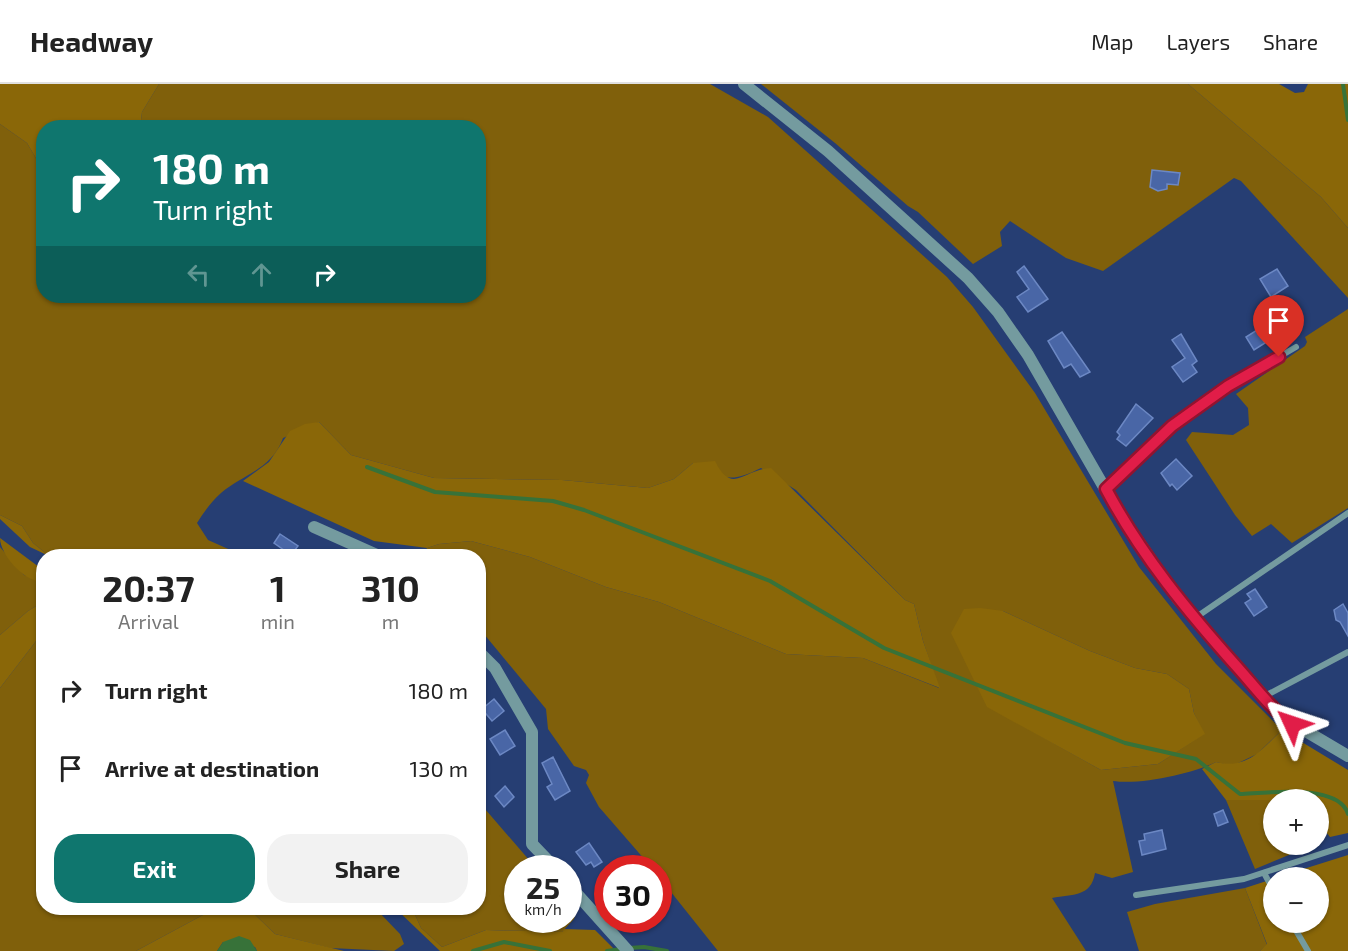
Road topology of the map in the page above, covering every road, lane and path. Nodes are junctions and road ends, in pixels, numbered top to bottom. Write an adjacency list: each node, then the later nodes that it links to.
1 (744, 84): 3 (street)
2 (1296, 347): 3 (lane)
3 (1106, 489): 7 (street)
4 (1348, 513): 7 (lane)
5 (314, 527): 6 (street)
6 (363, 549)
7 (1194, 618): 10 (street)
8 (1348, 652): 10 (lane)
9 (486, 659): 13 (street)
10 (1262, 697): 11 (street)
11 (1348, 756)
12 (1348, 845): 14 (lane)
13 (543, 855)
14 (1282, 867)
15 (1263, 873): 16 (lane)
16 (1136, 895)
17 (582, 900): 19 (street)
18 (1297, 933): 20 (lane)
19 (628, 951)
20 (1308, 951)

